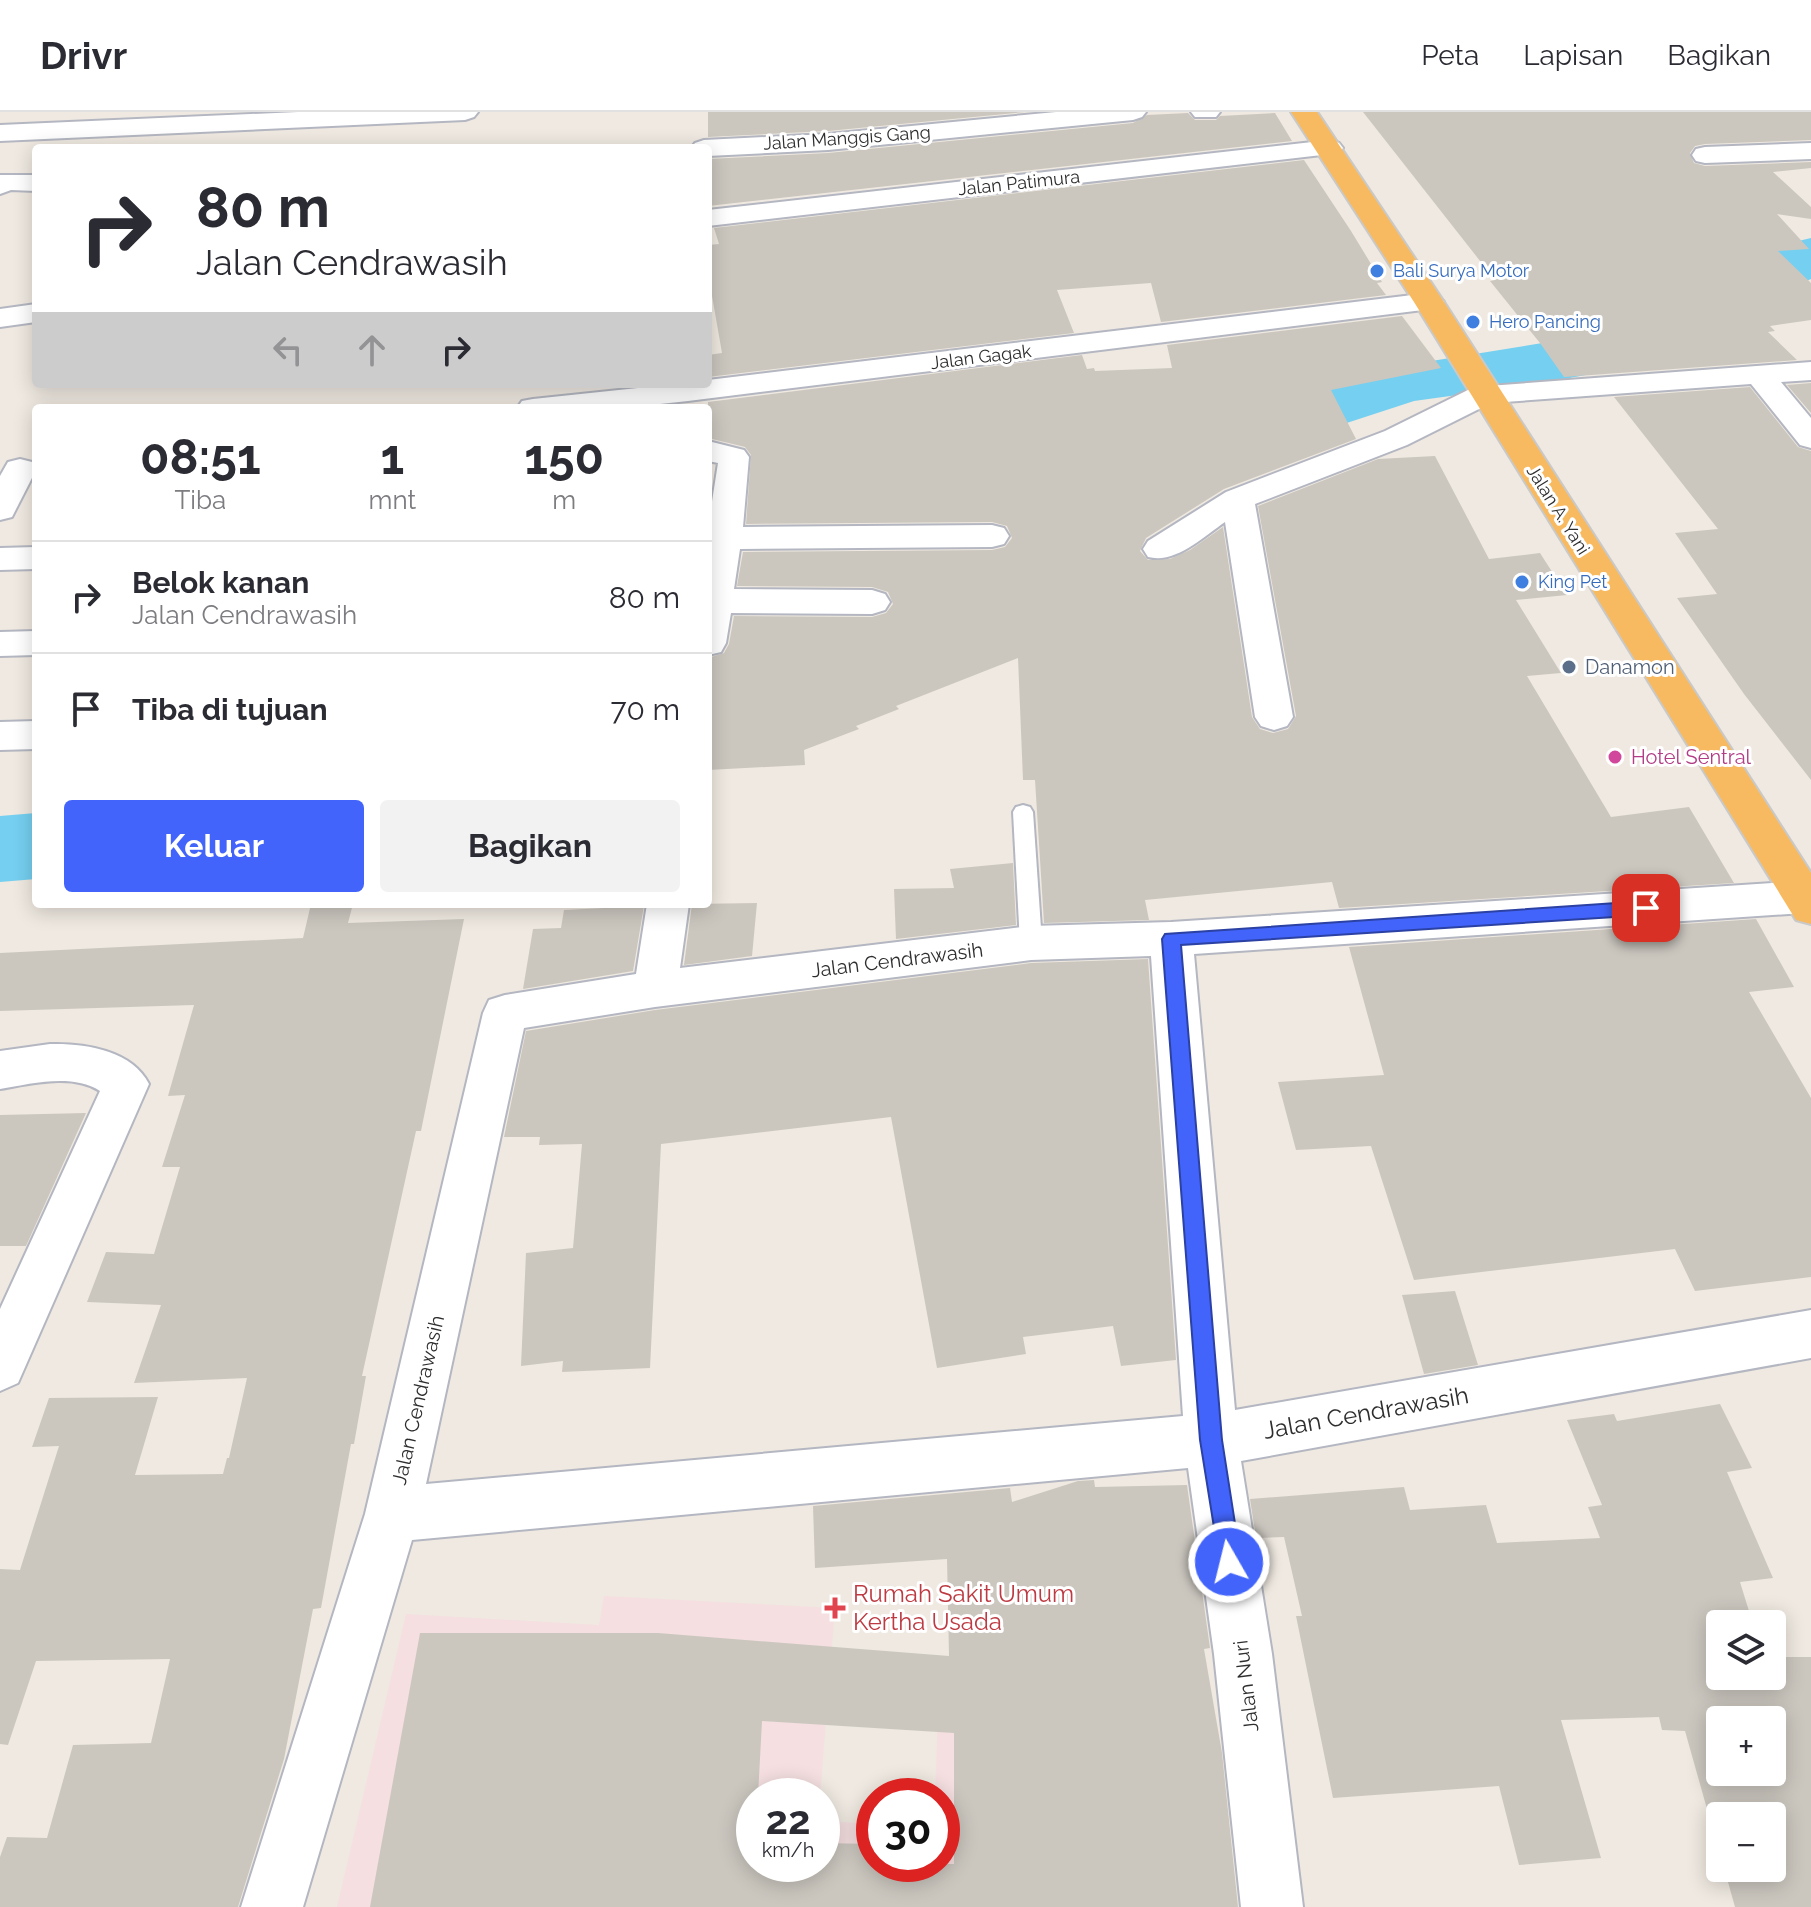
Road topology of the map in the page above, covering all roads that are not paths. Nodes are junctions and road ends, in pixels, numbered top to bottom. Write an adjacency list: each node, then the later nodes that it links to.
1 (465, 112): 4 (street)
2 (1133, 112): 5 (street, Jalan Manggis Gang)
3 (1304, 112): 6 (highway, Jalan A. Yani)
4 (0, 133)
5 (712, 148)
6 (1330, 148): 11 (street, Jalan Patimura); 12 (highway, Jalan A. Yani)
7 (1811, 151): 8 (street)
8 (1705, 155)
9 (32, 183): 10 (street)
10 (0, 186)
11 (712, 218)
12 (1429, 302): 17 (highway, Jalan A. Yani); 18 (street, Jalan Gagak)
13 (32, 314): 14 (street)
14 (0, 318)
15 (1811, 371): 16 (street)
16 (1759, 375): 17 (street); 20 (street)
17 (1484, 392): 23 (street); 39 (highway, Jalan A. Yani)
18 (688, 395): 19 (street, Jalan Gagak)
19 (581, 404)
20 (1811, 438)
21 (712, 452): 26 (street)
22 (19, 469): 24 (street)
23 (1238, 499): 27 (street); 35 (street)
24 (0, 510)
25 (992, 536): 26 (street)
26 (717, 538): 30 (street)
27 (1160, 549)
28 (32, 558): 29 (street)
29 (0, 559)
30 (715, 601): 31 (street); 32 (street)
31 (872, 602)
32 (712, 619)
33 (32, 643): 34 (street)
34 (0, 644)
35 (1274, 717)
36 (32, 735): 37 (street)
37 (0, 736)
38 (1023, 812): 42 (lane)
39 (1807, 903): 41 (street, Jalan Cendrawasih)
40 (667, 908): 43 (street)
41 (1171, 939): 42 (street, Jalan Cendrawasih); 47 (street, Jalan Nuri)
42 (1031, 943): 43 (street, Jalan Cendrawasih)
43 (655, 989): 48 (street, Jalan Cendrawasih)
44 (0, 1070): 46 (street)
45 (1811, 1334): 47 (street, Jalan Cendrawasih)
46 (0, 1366)
47 (1211, 1440): 48 (street, Jalan Cendrawasih); 50 (street, Jalan Nuri)
48 (392, 1514): 49 (street, Jalan Cendrawasih)
49 (272, 1907)
50 (1272, 1907)

